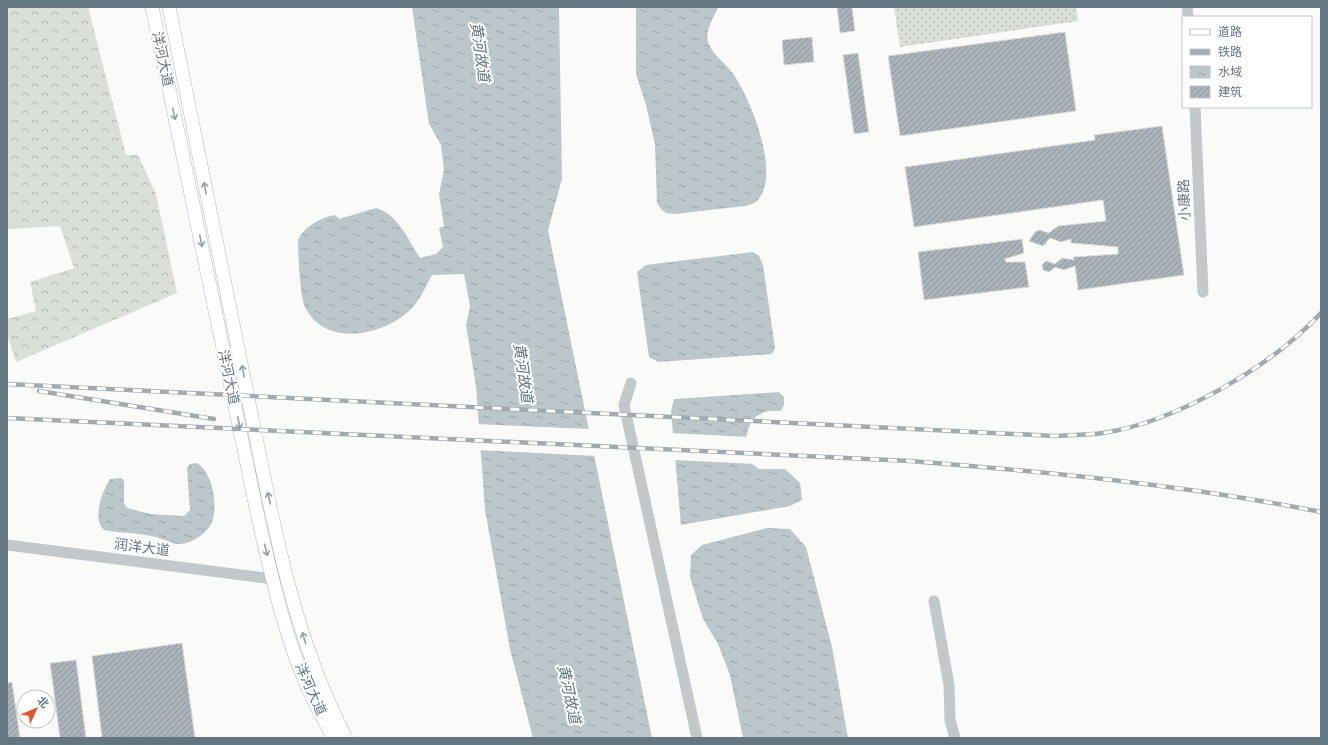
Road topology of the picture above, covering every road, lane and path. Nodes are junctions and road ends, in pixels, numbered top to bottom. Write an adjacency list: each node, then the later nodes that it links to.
1 (152, 7): 7 (main road, 洋河大道, one-way to 7)
2 (169, 7): 10 (main road, 洋河大道, one-way to 2)
3 (1195, 108): 4 (street, 小康路)
4 (1203, 292)
5 (631, 383): 11 (street)
6 (7, 545): 7 (street, 润洋大道)
7 (273, 579): 9 (main road, 洋河大道)
8 (934, 601): 12 (street)
9 (333, 738)
10 (346, 738)
11 (697, 738)
12 (955, 738)

